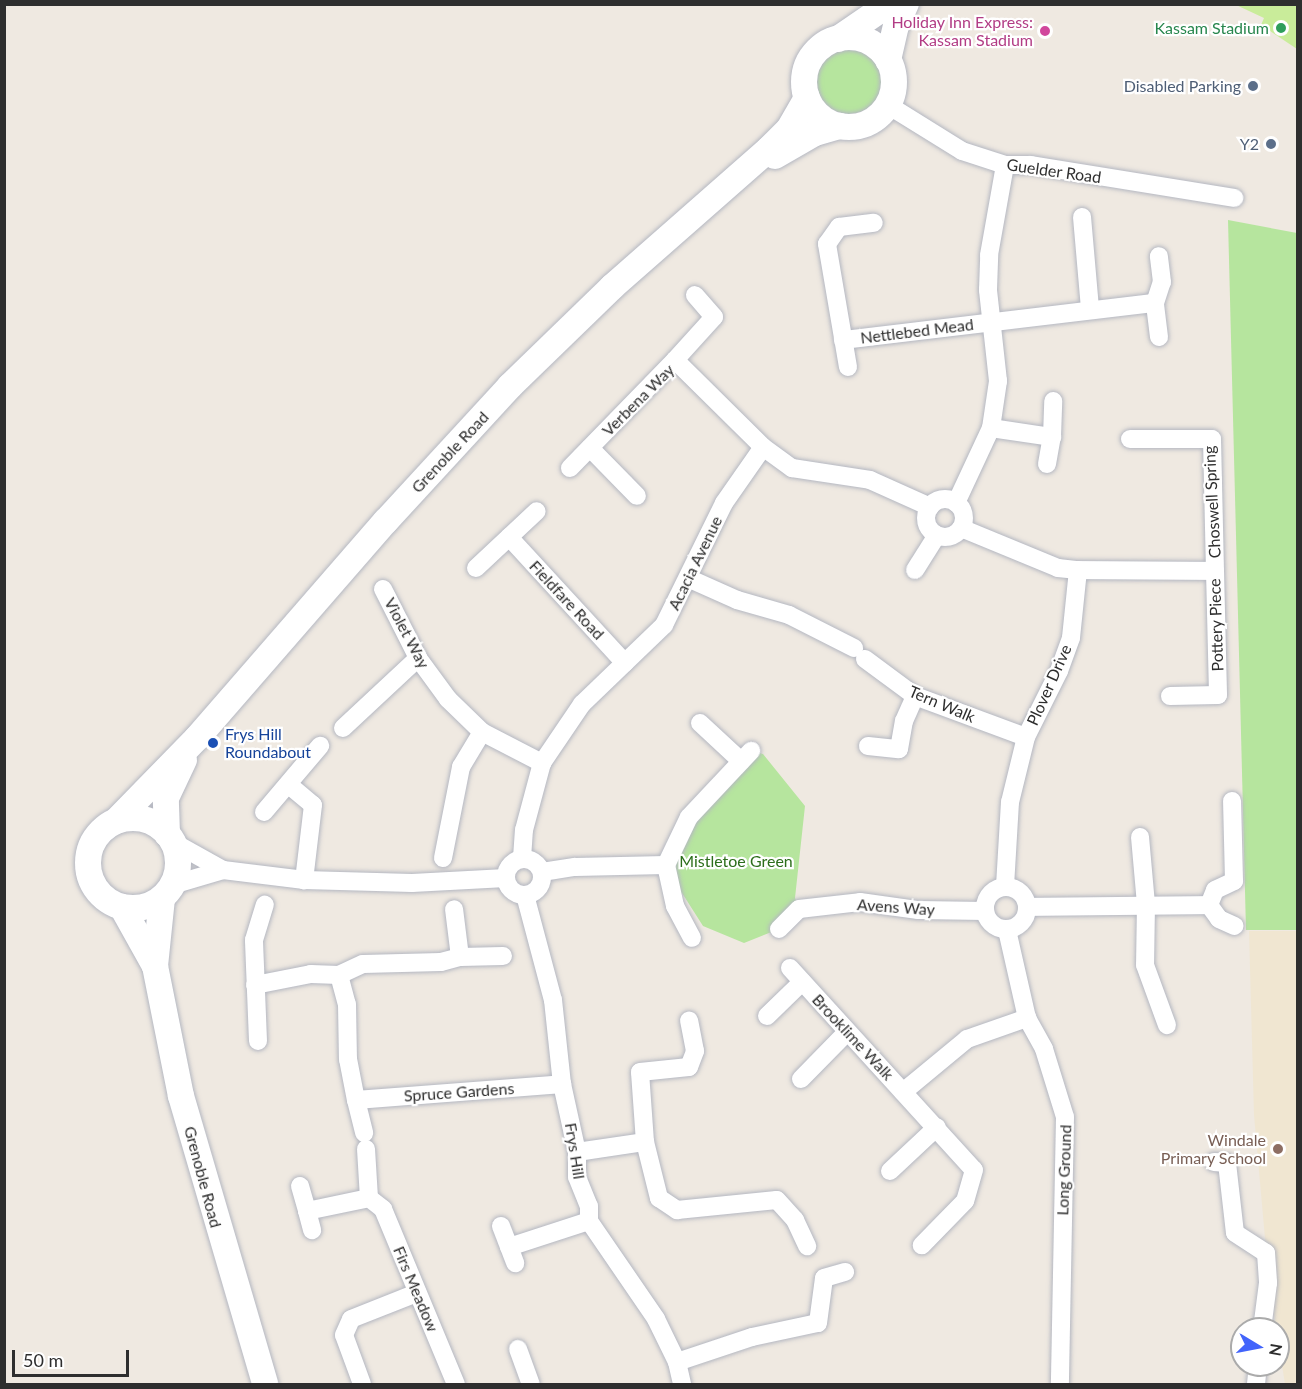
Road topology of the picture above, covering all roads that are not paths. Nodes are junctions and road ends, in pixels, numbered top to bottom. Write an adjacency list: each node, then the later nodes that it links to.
1 (889, 4): 3 (street)
2 (906, 4): 4 (street)
3 (838, 39): 4 (street); 5 (street)
4 (888, 60): 6 (street)
5 (807, 98): 7 (street); 9 (street, Grenoble Road)
6 (888, 105): 7 (street); 8 (street, Guelder Road)
7 (840, 126): 9 (street, Grenoble Road)
8 (1005, 165): 10 (street, Guelder Road); 17 (street)
9 (724, 189): 50 (street, Grenoble Road)
10 (1234, 198)
11 (1082, 217): 16 (street)
12 (874, 223): 19 (street, Nettlebed Mead)
13 (1159, 256): 15 (street)
14 (695, 296): 20 (street)
15 (1155, 303): 16 (street, Nettlebed Mead); 18 (street)
16 (1090, 308): 17 (street, Nettlebed Mead)
17 (992, 322): 19 (street, Nettlebed Mead); 23 (street)
18 (1159, 336)
19 (843, 340): 21 (street, Nettlebed Mead)
20 (675, 360): 26 (street, Verbena Way); 27 (street, Verbena Way)
21 (848, 367)
22 (1053, 401): 24 (street)
23 (991, 428): 24 (street); 31 (street)
24 (1052, 436): 28 (street)
25 (1130, 439): 40 (street, Choswell Spring)
26 (763, 447): 32 (street); 41 (street, Acacia Avenue)
27 (590, 448): 29 (street, Verbena Way); 30 (street, Verbena Way)
28 (1047, 464)
29 (570, 468)
30 (637, 496)
31 (956, 503): 32 (street); 34 (street)
32 (930, 507): 35 (street)
33 (537, 511): 36 (street)
34 (961, 528): 35 (street); 39 (street)
35 (937, 535): 38 (street)
36 (509, 537): 37 (street); 44 (street, Fieldfare Road)
37 (477, 568)
38 (915, 570)
39 (1078, 570): 40 (street, Pottery Piece); 51 (street, Plover Drive)
40 (1215, 571): 46 (street, Pottery Piece)
41 (690, 579): 44 (street, Acacia Avenue); 45 (street, Tern Walk)
42 (383, 589): 43 (street, Violet Way)
43 (418, 658): 48 (street); 49 (street, Violet Way)
44 (625, 663): 54 (street, Acacia Avenue)
45 (915, 696): 51 (street, Tern Walk); 53 (street)
46 (1170, 696)
47 (700, 723): 63 (street)
48 (343, 728)
49 (482, 732): 54 (street, Violet Way); 61 (street)
50 (198, 737): 58 (street, Grenoble Road); 60 (street, Grenoble Road)
51 (1026, 737): 68 (street, Plover Drive)
52 (320, 746): 55 (street)
53 (868, 746)
54 (542, 763): 62 (street, Acacia Avenue)
55 (289, 785): 57 (street); 67 (street)
56 (1232, 801): 73 (street)
57 (264, 812)
58 (116, 821): 60 (street); 74 (street)
59 (1140, 837): 71 (street)
60 (170, 838): 64 (street); 69 (street)
61 (443, 858)
62 (522, 858): 65 (street); 66 (street)
63 (666, 865): 65 (street); 81 (street)
64 (223, 870): 67 (street); 69 (street)
65 (542, 872): 70 (street)
66 (506, 878): 67 (street); 70 (street)
67 (304, 880)
68 (1005, 887): 75 (street); 77 (street)
69 (167, 892): 74 (street); 84 (street, Grenoble Road)
70 (525, 895): 96 (street, Frys Hill)
71 (1146, 904): 73 (street); 75 (street); 92 (street)
72 (265, 905): 88 (street)
73 (1209, 905): 78 (street)
74 (122, 907): 84 (street, Grenoble Road)
75 (1028, 907): 80 (street)
76 (454, 909): 83 (street)
77 (985, 911): 79 (street, Avens Way); 80 (street)
78 (1235, 926)
79 (779, 929)
80 (1007, 930): 90 (street, Long Ground)
81 (692, 938)
82 (503, 956): 83 (street)
83 (460, 957): 86 (street)
84 (155, 966): 117 (street, Grenoble Road)
85 (790, 968): 87 (street, Brooklime Walk)
86 (339, 975): 88 (street); 98 (street)
87 (802, 982): 89 (street, Brooklime Walk); 93 (street, Brooklime Walk)
88 (255, 985): 94 (street)
89 (767, 1016)
90 (1027, 1017): 97 (street); 122 (street, Long Ground)
91 (689, 1021): 100 (street)
92 (1167, 1024)
93 (847, 1032): 95 (street); 97 (street, Brooklime Walk)
94 (258, 1041)
95 (801, 1079)
96 (562, 1084): 98 (street, Spruce Gardens); 101 (street, Frys Hill)
97 (903, 1092): 99 (street, Brooklime Walk)
98 (356, 1100): 105 (street)
99 (937, 1127): 103 (street); 110 (street, Brooklime Walk)
100 (645, 1142): 101 (street); 111 (street)
101 (578, 1152): 107 (street, Frys Hill)
102 (1214, 1162): 114 (street)
103 (890, 1171)
104 (300, 1186): 106 (street)
105 (369, 1198): 106 (street); 113 (street, Firs Meadow)
106 (307, 1211): 109 (street)
107 (589, 1221): 108 (street); 116 (street, Frys Hill)
108 (501, 1226)
109 (312, 1230)
110 (922, 1245)
111 (807, 1246)
112 (845, 1272): 116 (street)
113 (417, 1293): 118 (street); 119 (street, Firs Meadow)
114 (1264, 1317)
115 (518, 1349): 120 (street)
116 (677, 1362): 121 (street, Frys Hill)
117 (265, 1384)
118 (362, 1384)
119 (456, 1384)
120 (531, 1384)
121 (682, 1384)
122 (1060, 1384)

